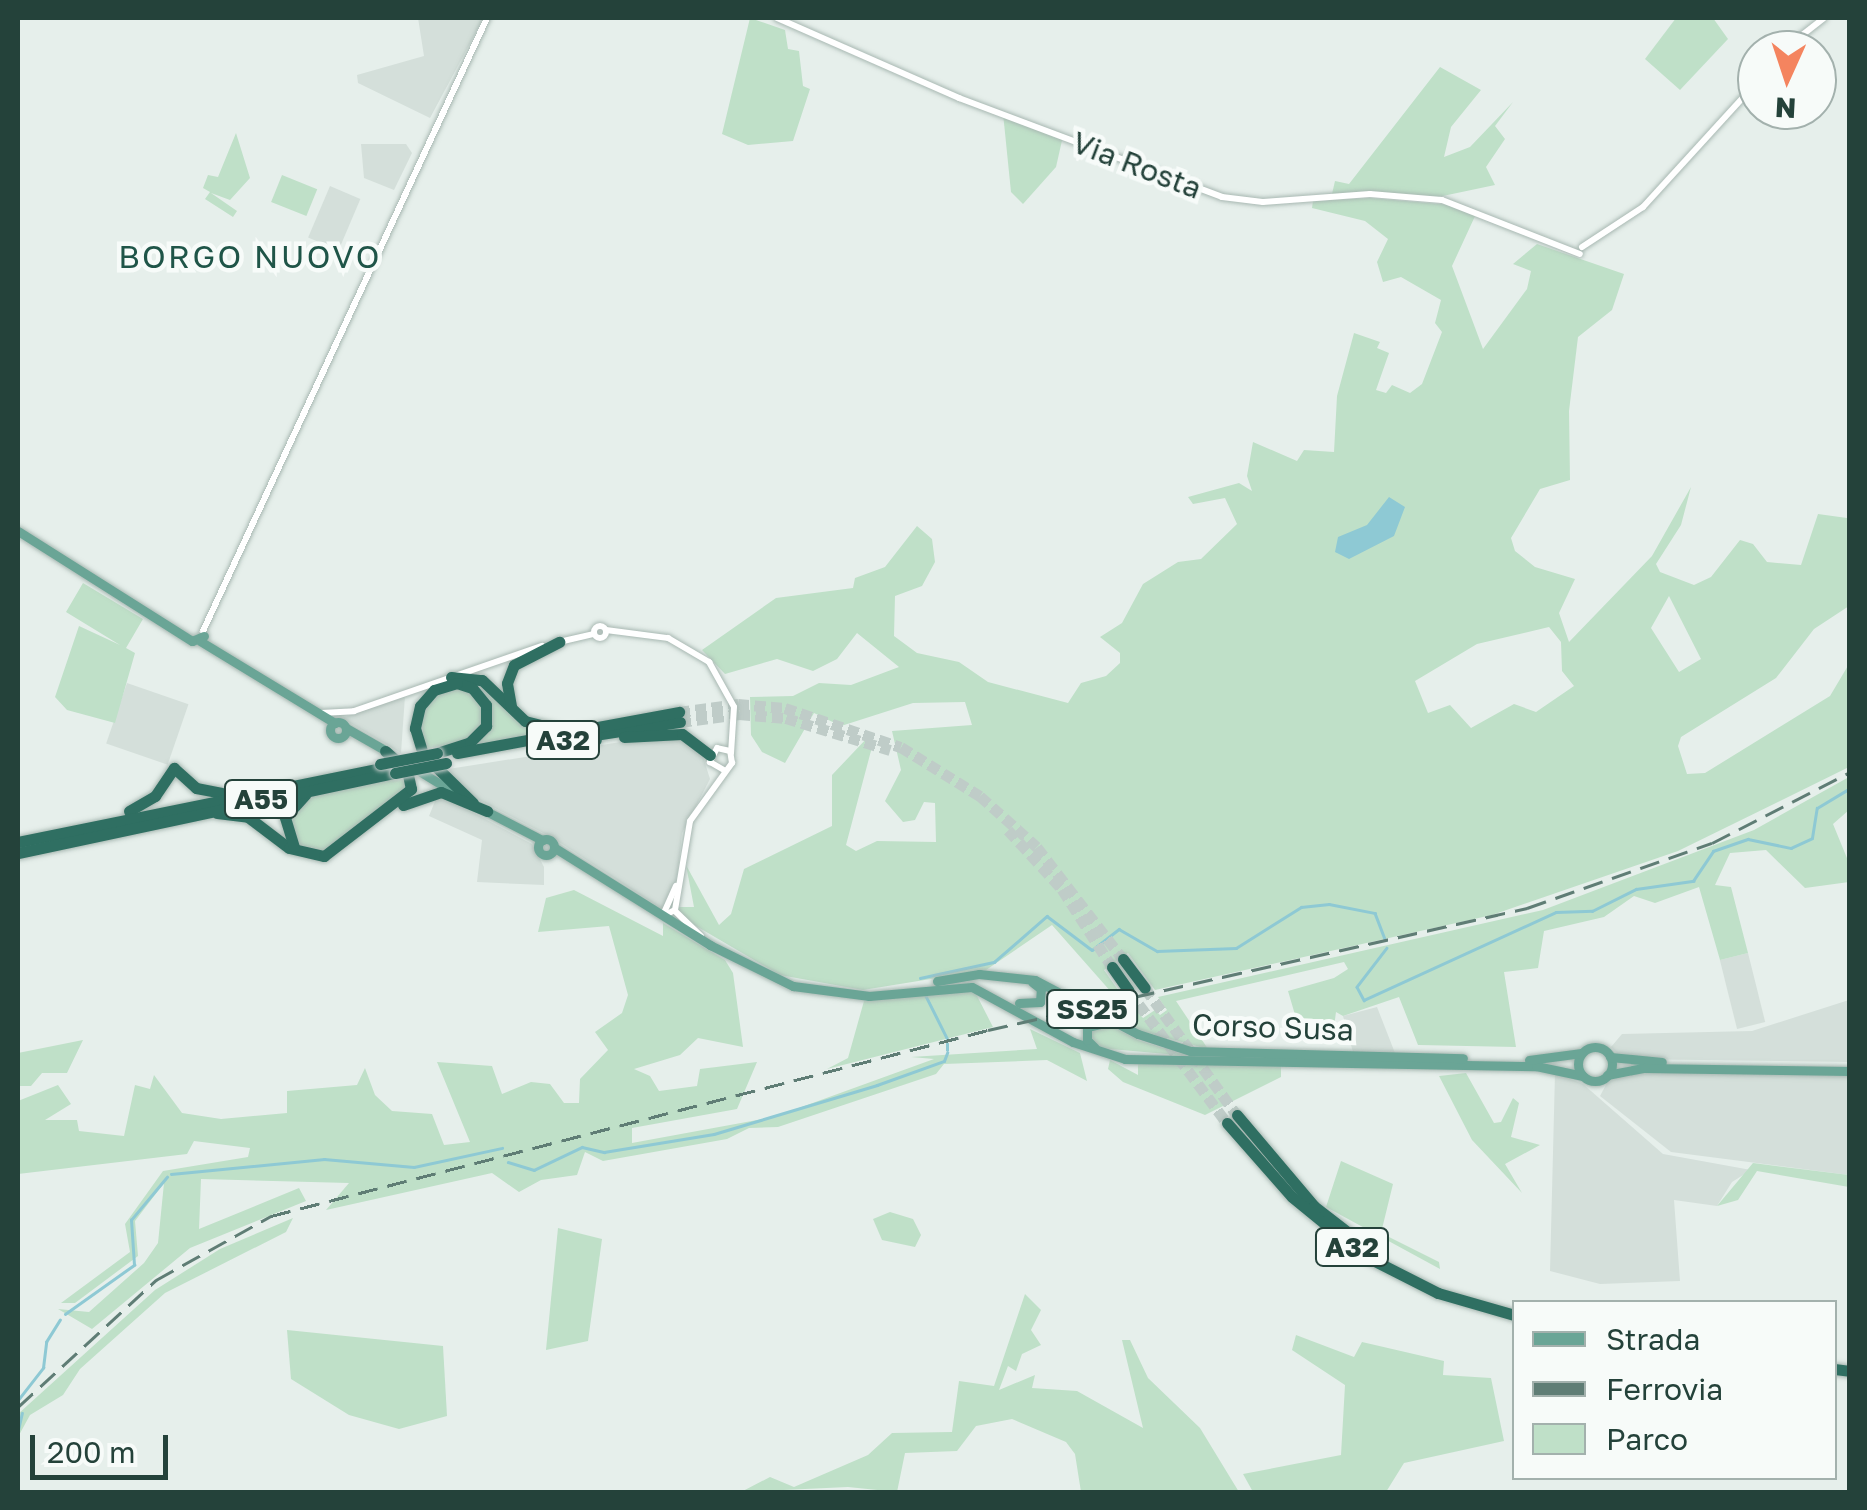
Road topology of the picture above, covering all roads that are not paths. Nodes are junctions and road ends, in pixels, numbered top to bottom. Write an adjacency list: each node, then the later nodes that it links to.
1 (487, 18): 5 (street)
2 (777, 18): 3 (street, Via Rosta)
3 (1737, 104)
4 (18, 530): 5 (main road, SS25)
5 (198, 631): 9 (main road, SS25)
6 (559, 642): 7 (street); 8 (highway); 11 (street)
7 (451, 677): 8 (highway); 9 (street)
8 (513, 710): 10 (highway)
9 (328, 720): 13 (main road, SS25)
10 (631, 720): 12 (highway, A32); 16 (highway, A32)
11 (736, 730): 14 (street); 15 (street)
12 (540, 744): 15 (highway); 16 (highway, A32)
13 (385, 750): 20 (main road, SS25); 25 (highway)
14 (732, 753): 15 (street); 18 (street)
15 (715, 757): 18 (street); 22 (street)
16 (441, 758): 17 (highway, A32, bridge); 23 (highway)
17 (387, 768): 19 (highway, A55)
18 (724, 770): 22 (street)
19 (357, 776): 21 (highway, A55); 26 (highway, A55); 30 (highway)
20 (434, 780): 23 (main road, SS25); 25 (highway)
21 (286, 785): 26 (highway, A55); 27 (highway)
22 (708, 794): 32 (street)
23 (473, 803): 24 (main road, SS25)
24 (486, 812): 28 (highway); 34 (main road, Corso Susa / SS25)
25 (386, 813): 28 (highway)
26 (166, 814): 27 (highway, A55); 30 (highway); 31 (highway, A55)
27 (89, 825): 29 (highway, A55)
28 (358, 834): 30 (highway)
29 (18, 842)
30 (298, 852)
31 (18, 853)
32 (680, 881): 33 (street); 34 (street)
33 (674, 910): 34 (street); 35 (street)
34 (662, 916): 35 (main road, Corso Susa / SS25)
35 (704, 942): 42 (main road, Corso Susa / SS25)
36 (1123, 959): 39 (highway)
37 (1112, 967): 40 (highway)
38 (1003, 974): 41 (main road); 42 (main road, Corso Susa / SS25); 43 (main road, Corso Susa / SS25)
39 (1145, 988)
40 (1129, 990)
41 (988, 992): 42 (main road, Corso Susa / SS25); 45 (main road, Corso Susa / SS25)
42 (896, 994)
43 (1138, 1034): 45 (main road); 47 (main road, Corso Susa / SS25)
44 (1582, 1053): 46 (main road, SS25); 47 (main road, SS25); 50 (main road)
45 (1116, 1057): 47 (main road, Corso Susa / SS25)
46 (1610, 1057): 48 (main road, SS25); 49 (main road)
47 (1547, 1063): 50 (main road, SS25)
48 (1850, 1068): 49 (main road, SS25)
49 (1607, 1075): 50 (main road, SS25)
50 (1583, 1076)
51 (1232, 1119): 52 (highway, A32)
52 (1512, 1310)

